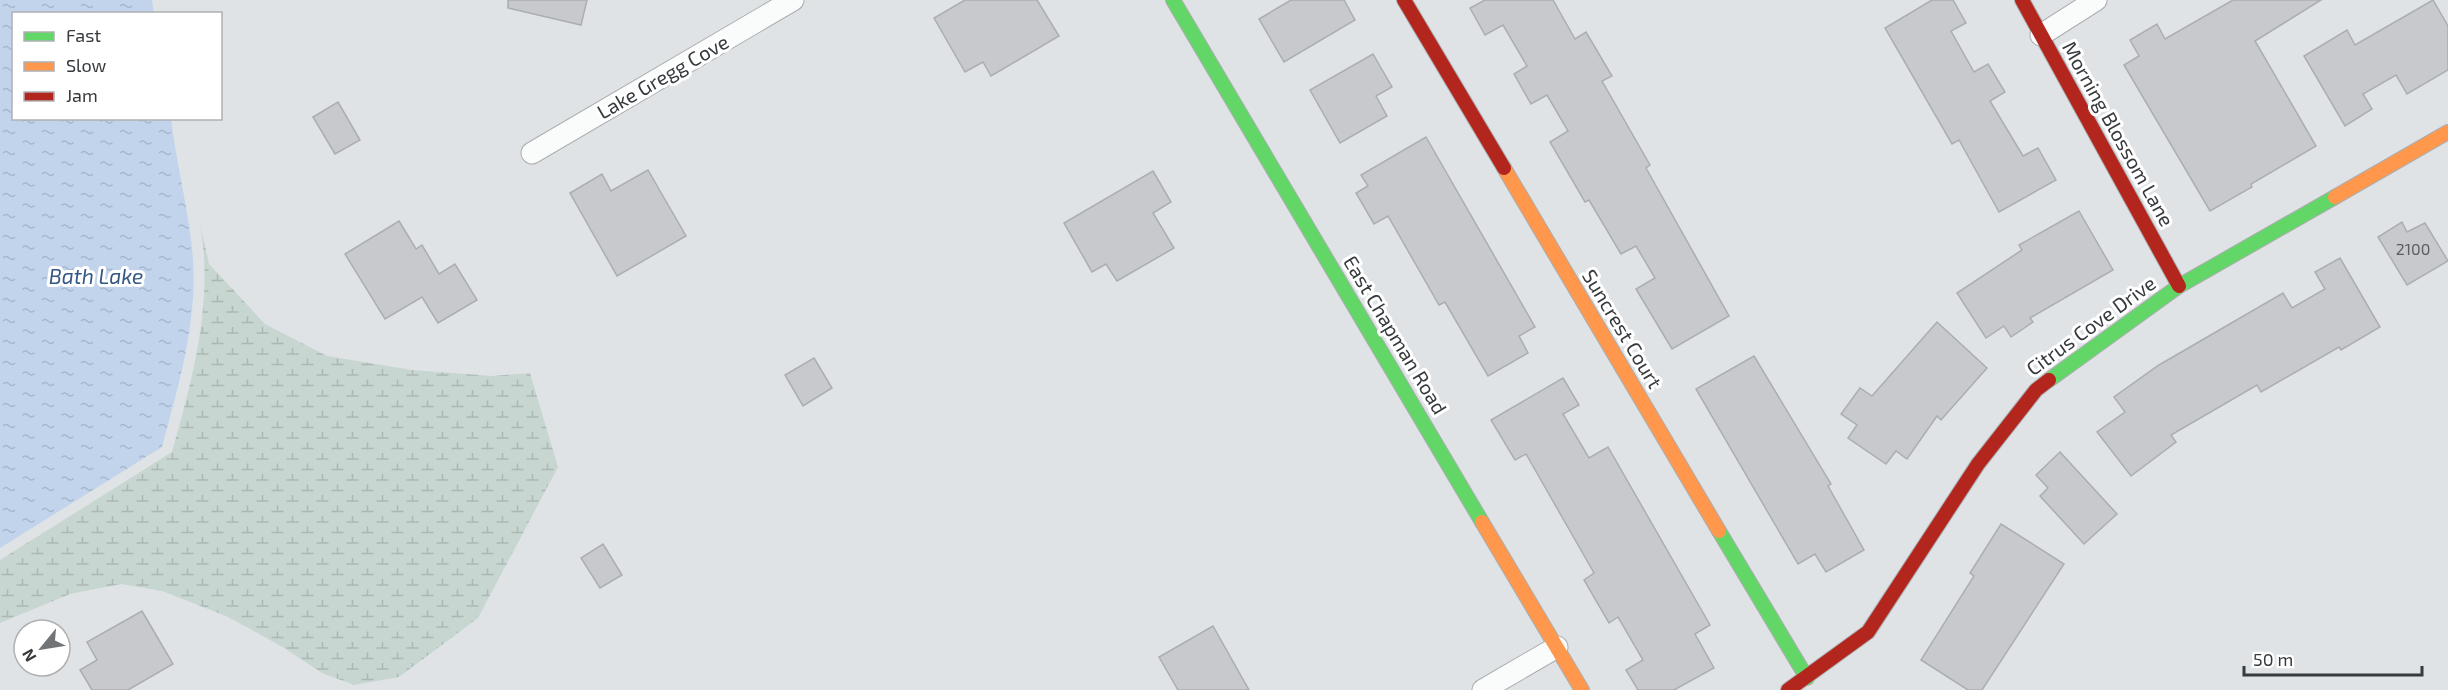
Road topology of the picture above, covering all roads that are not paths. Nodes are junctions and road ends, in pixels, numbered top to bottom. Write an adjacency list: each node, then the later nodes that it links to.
1 (794, 0): 8 (street, Lake Gregg Cove)
2 (1173, 0): 10 (street, East Chapman Road)
3 (1404, 0): 11 (street, Suncrest Court)
4 (2022, 0): 6 (street, Morning Blossom Lane)
5 (2096, 0): 6 (street)
6 (2041, 35): 9 (street, Morning Blossom Lane)
7 (2448, 132): 9 (street, Citrus Cove Drive)
8 (532, 153)
9 (2179, 286): 11 (street, Citrus Cove Drive)
10 (1557, 647): 12 (street); 13 (street, East Chapman Road)
11 (1808, 678): 14 (street, Citrus Cove Drive)
12 (1483, 690)
13 (1582, 690)
14 (1788, 690)

